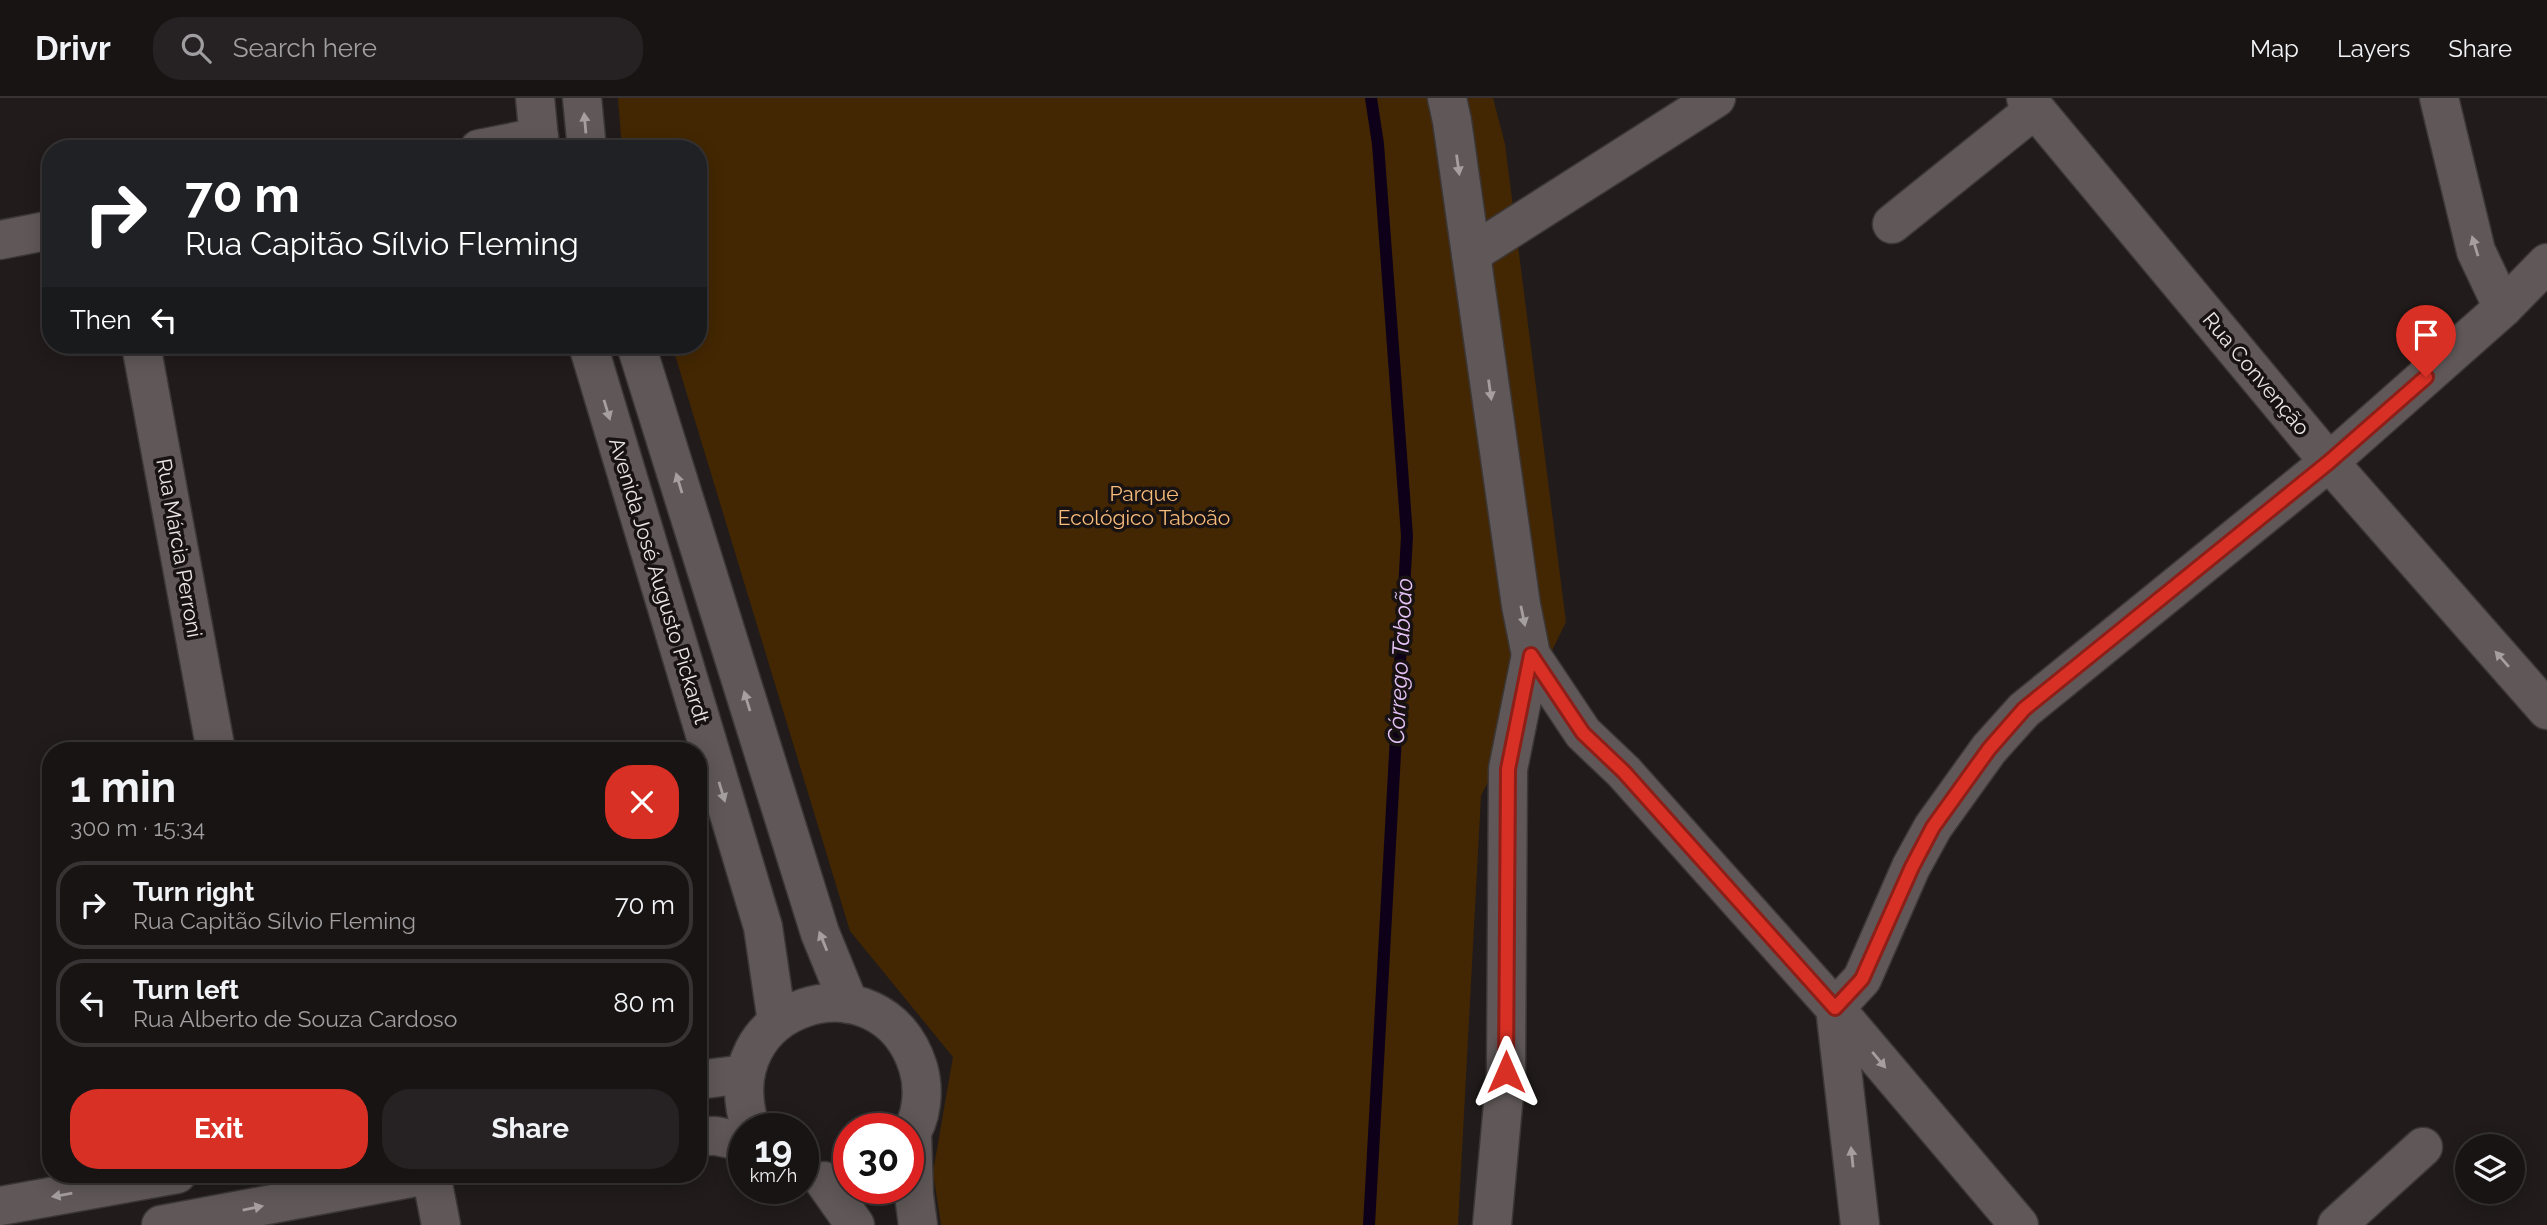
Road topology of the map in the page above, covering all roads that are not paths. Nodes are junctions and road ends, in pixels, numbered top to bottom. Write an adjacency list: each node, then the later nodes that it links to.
1 (535, 98): 7 (street)
2 (582, 98): 8 (street, one-way to 2)
3 (1447, 98): 12 (street, one-way to 12)
4 (1716, 98): 12 (street)
5 (2439, 98): 14 (street, one-way to 5)
6 (2041, 102): 9 (street); 18 (street, Rua Convenção)
7 (539, 140)
8 (586, 140)
9 (1892, 224)
10 (42, 232): 11 (street)
11 (0, 240)
12 (1471, 254): 19 (street, one-way to 19)
13 (2547, 263): 14 (street)
14 (2502, 309): 18 (street)
15 (143, 354): 21 (street, Rua Márcia Perroni)
16 (591, 354): 24 (street, Avenida José Augusto Pickardt, one-way to 24)
17 (639, 354): 22 (street, one-way to 17)
18 (2329, 462): 20 (street, Rua Convenção, one-way to 18); 23 (street)
19 (1531, 655): 23 (street); 42 (street)
20 (2547, 710)
21 (214, 742)
22 (849, 1004): 24 (street); 28 (street)
23 (1835, 1008): 43 (street, one-way to 23); 44 (street, one-way to 44)
24 (777, 1022): 25 (street)
25 (745, 1074): 26 (street); 27 (street)
26 (707, 1079)
27 (746, 1113)
28 (919, 1113)
29 (707, 1136): 30 (street)
30 (728, 1139)
31 (2423, 1147): 45 (street)
32 (825, 1178): 40 (street)
33 (127, 1183): 37 (street, one-way to 37)
34 (384, 1183): 38 (street, one-way to 34)
35 (433, 1183): 39 (street)
36 (915, 1204): 41 (street)
37 (0, 1206)
38 (162, 1225)
39 (442, 1225)
40 (855, 1225)
41 (918, 1225)
42 (1492, 1225)
43 (1860, 1225)
44 (2019, 1225)
45 (2337, 1225)

